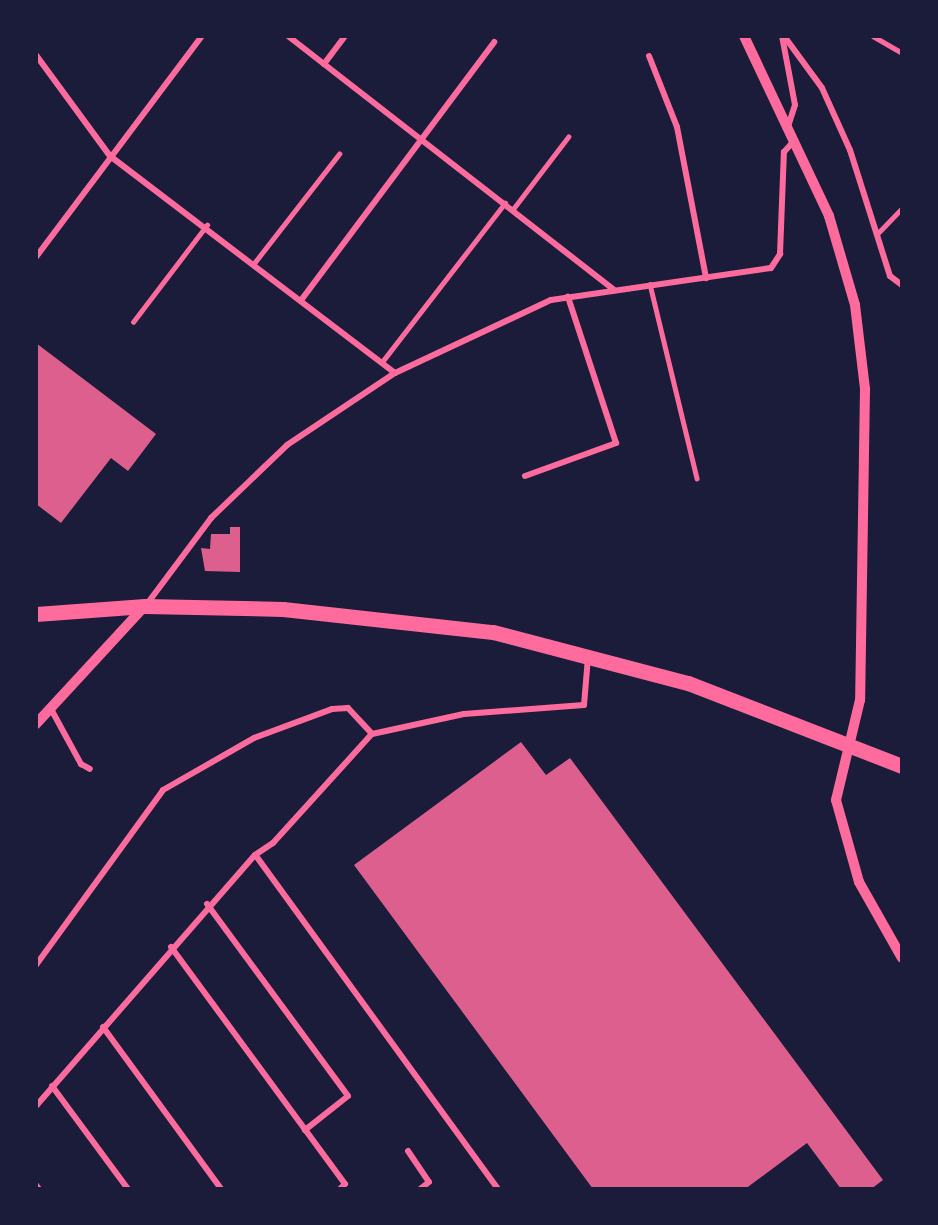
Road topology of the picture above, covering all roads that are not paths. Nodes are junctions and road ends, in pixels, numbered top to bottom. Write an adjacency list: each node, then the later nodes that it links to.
1 (202, 36): 18 (street)
2 (288, 36): 12 (street)
3 (345, 36): 12 (street)
4 (744, 36): 13 (street)
5 (783, 36): 13 (street); 23 (street)
6 (873, 36): 7 (lane)
7 (882, 38): 9 (lane)
8 (494, 42): 15 (street)
9 (902, 53)
10 (36, 56): 18 (street)
11 (649, 56): 26 (street)
12 (324, 64): 15 (street)
13 (788, 126): 16 (street)
14 (568, 137): 21 (lane)
15 (420, 138): 19 (street); 31 (street)
16 (795, 140): 26 (street); 43 (street)
17 (339, 154): 25 (lane)
18 (110, 156): 22 (street); 24 (street)
19 (505, 203): 21 (street); 33 (lane)
20 (902, 208): 23 (lane)
21 (513, 209): 29 (street)
22 (207, 225): 25 (street); 32 (lane)
23 (877, 234): 28 (street)
24 (36, 257)
25 (255, 262): 31 (street)
26 (706, 278): 27 (street)
27 (650, 284): 29 (street); 36 (lane)
28 (902, 285)
29 (613, 289): 30 (street)
30 (568, 297): 34 (street); 35 (street)
31 (302, 299): 33 (street)
32 (133, 322)
33 (382, 363): 34 (street)
34 (395, 373): 37 (street)
35 (525, 476)
36 (697, 478)
37 (146, 606): 38 (main road); 39 (main road); 40 (street)
38 (36, 614)
39 (588, 653): 42 (street); 43 (main road)
40 (51, 709): 41 (street); 45 (street)
41 (36, 724)
42 (372, 734): 46 (street); 50 (street)
43 (851, 742): 44 (main road); 49 (street)
44 (902, 766)
45 (90, 770)
46 (255, 855): 47 (street); 62 (street)
47 (207, 904): 48 (street); 54 (street)
48 (171, 947): 51 (street); 54 (street)
49 (902, 958)
50 (36, 965)
51 (103, 1027): 52 (street); 59 (street)
52 (52, 1086): 53 (street); 58 (street)
53 (36, 1106)
54 (306, 1130): 60 (street)
55 (408, 1151): 61 (street)
56 (36, 1185): 57 (street)
57 (39, 1189)
58 (128, 1189)
59 (221, 1189)
60 (340, 1189)
61 (420, 1189)
62 (498, 1189)

